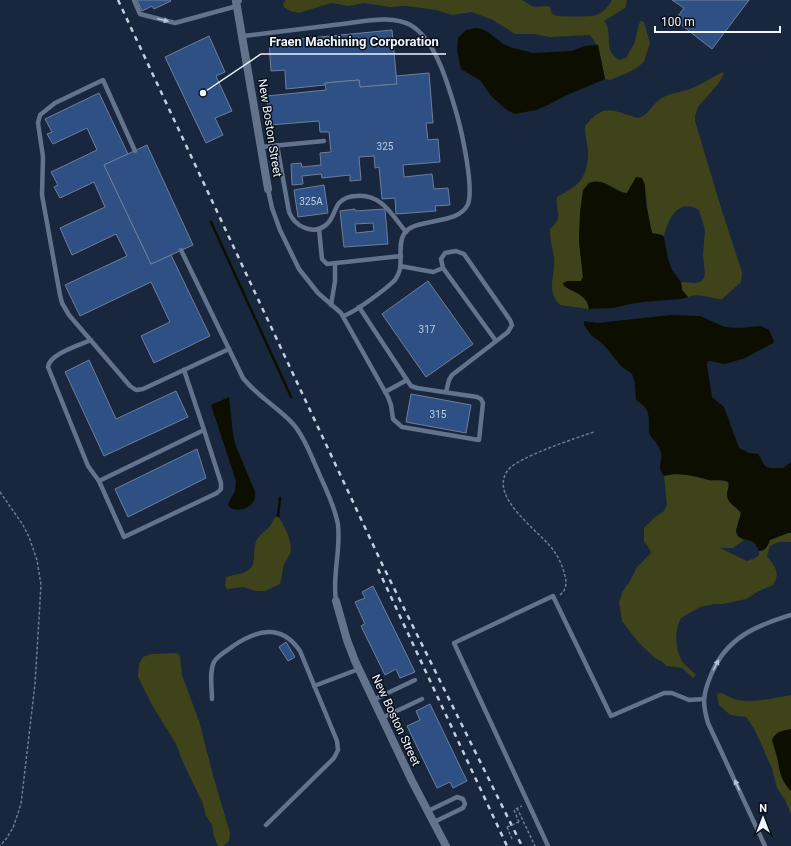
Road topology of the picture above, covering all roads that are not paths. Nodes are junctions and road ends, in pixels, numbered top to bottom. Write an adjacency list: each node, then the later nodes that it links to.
1 (134, 0): 2 (lane, one-way to 2)
2 (237, 2): 3 (street, New Boston Street)
3 (243, 36): 6 (street, New Boston Street); 10 (lane)
4 (324, 141): 5 (lane)
5 (277, 145): 6 (lane); 9 (lane)
6 (261, 147): 8 (street, New Boston Street)
7 (135, 150): 19 (lane)
8 (268, 189): 16 (lane)
9 (319, 229): 10 (lane); 13 (lane)
10 (406, 232): 12 (lane)
11 (181, 250): 21 (lane)
12 (401, 256): 13 (lane); 14 (lane)
13 (334, 263): 16 (lane)
14 (400, 266): 15 (lane); 17 (lane)
15 (443, 268): 20 (lane); 20 (lane)
16 (331, 305): 18 (lane)
17 (360, 307): 18 (lane); 23 (lane)
18 (343, 316): 24 (lane)
19 (91, 340): 22 (lane); 27 (lane)
20 (496, 341): 25 (lane)
21 (229, 349): 22 (lane); 28 (lane)
22 (184, 370): 26 (lane)
23 (407, 380): 24 (lane); 25 (lane)
24 (385, 392): 25 (lane)
25 (446, 392)
26 (204, 430): 27 (lane); 27 (lane)
27 (99, 481)
28 (336, 601): 30 (street, New Boston Street)
29 (791, 614): 35 (lane, one-way to 29)
30 (359, 669): 32 (lane); 36 (street, New Boston Street)
31 (415, 680): 36 (lane)
32 (314, 686): 33 (lane); 40 (lane)
33 (212, 699)
34 (422, 699): 37 (lane)
35 (704, 699): 42 (lane); 43 (lane, one-way to 35)
36 (373, 700): 37 (street, New Boston Street)
37 (382, 718): 38 (street, New Boston Street)
38 (428, 811): 39 (street, New Boston Street); 39 (lane)
39 (434, 822): 41 (street, New Boston Street)
40 (266, 825)
41 (446, 846)
42 (548, 846)
43 (765, 846)

